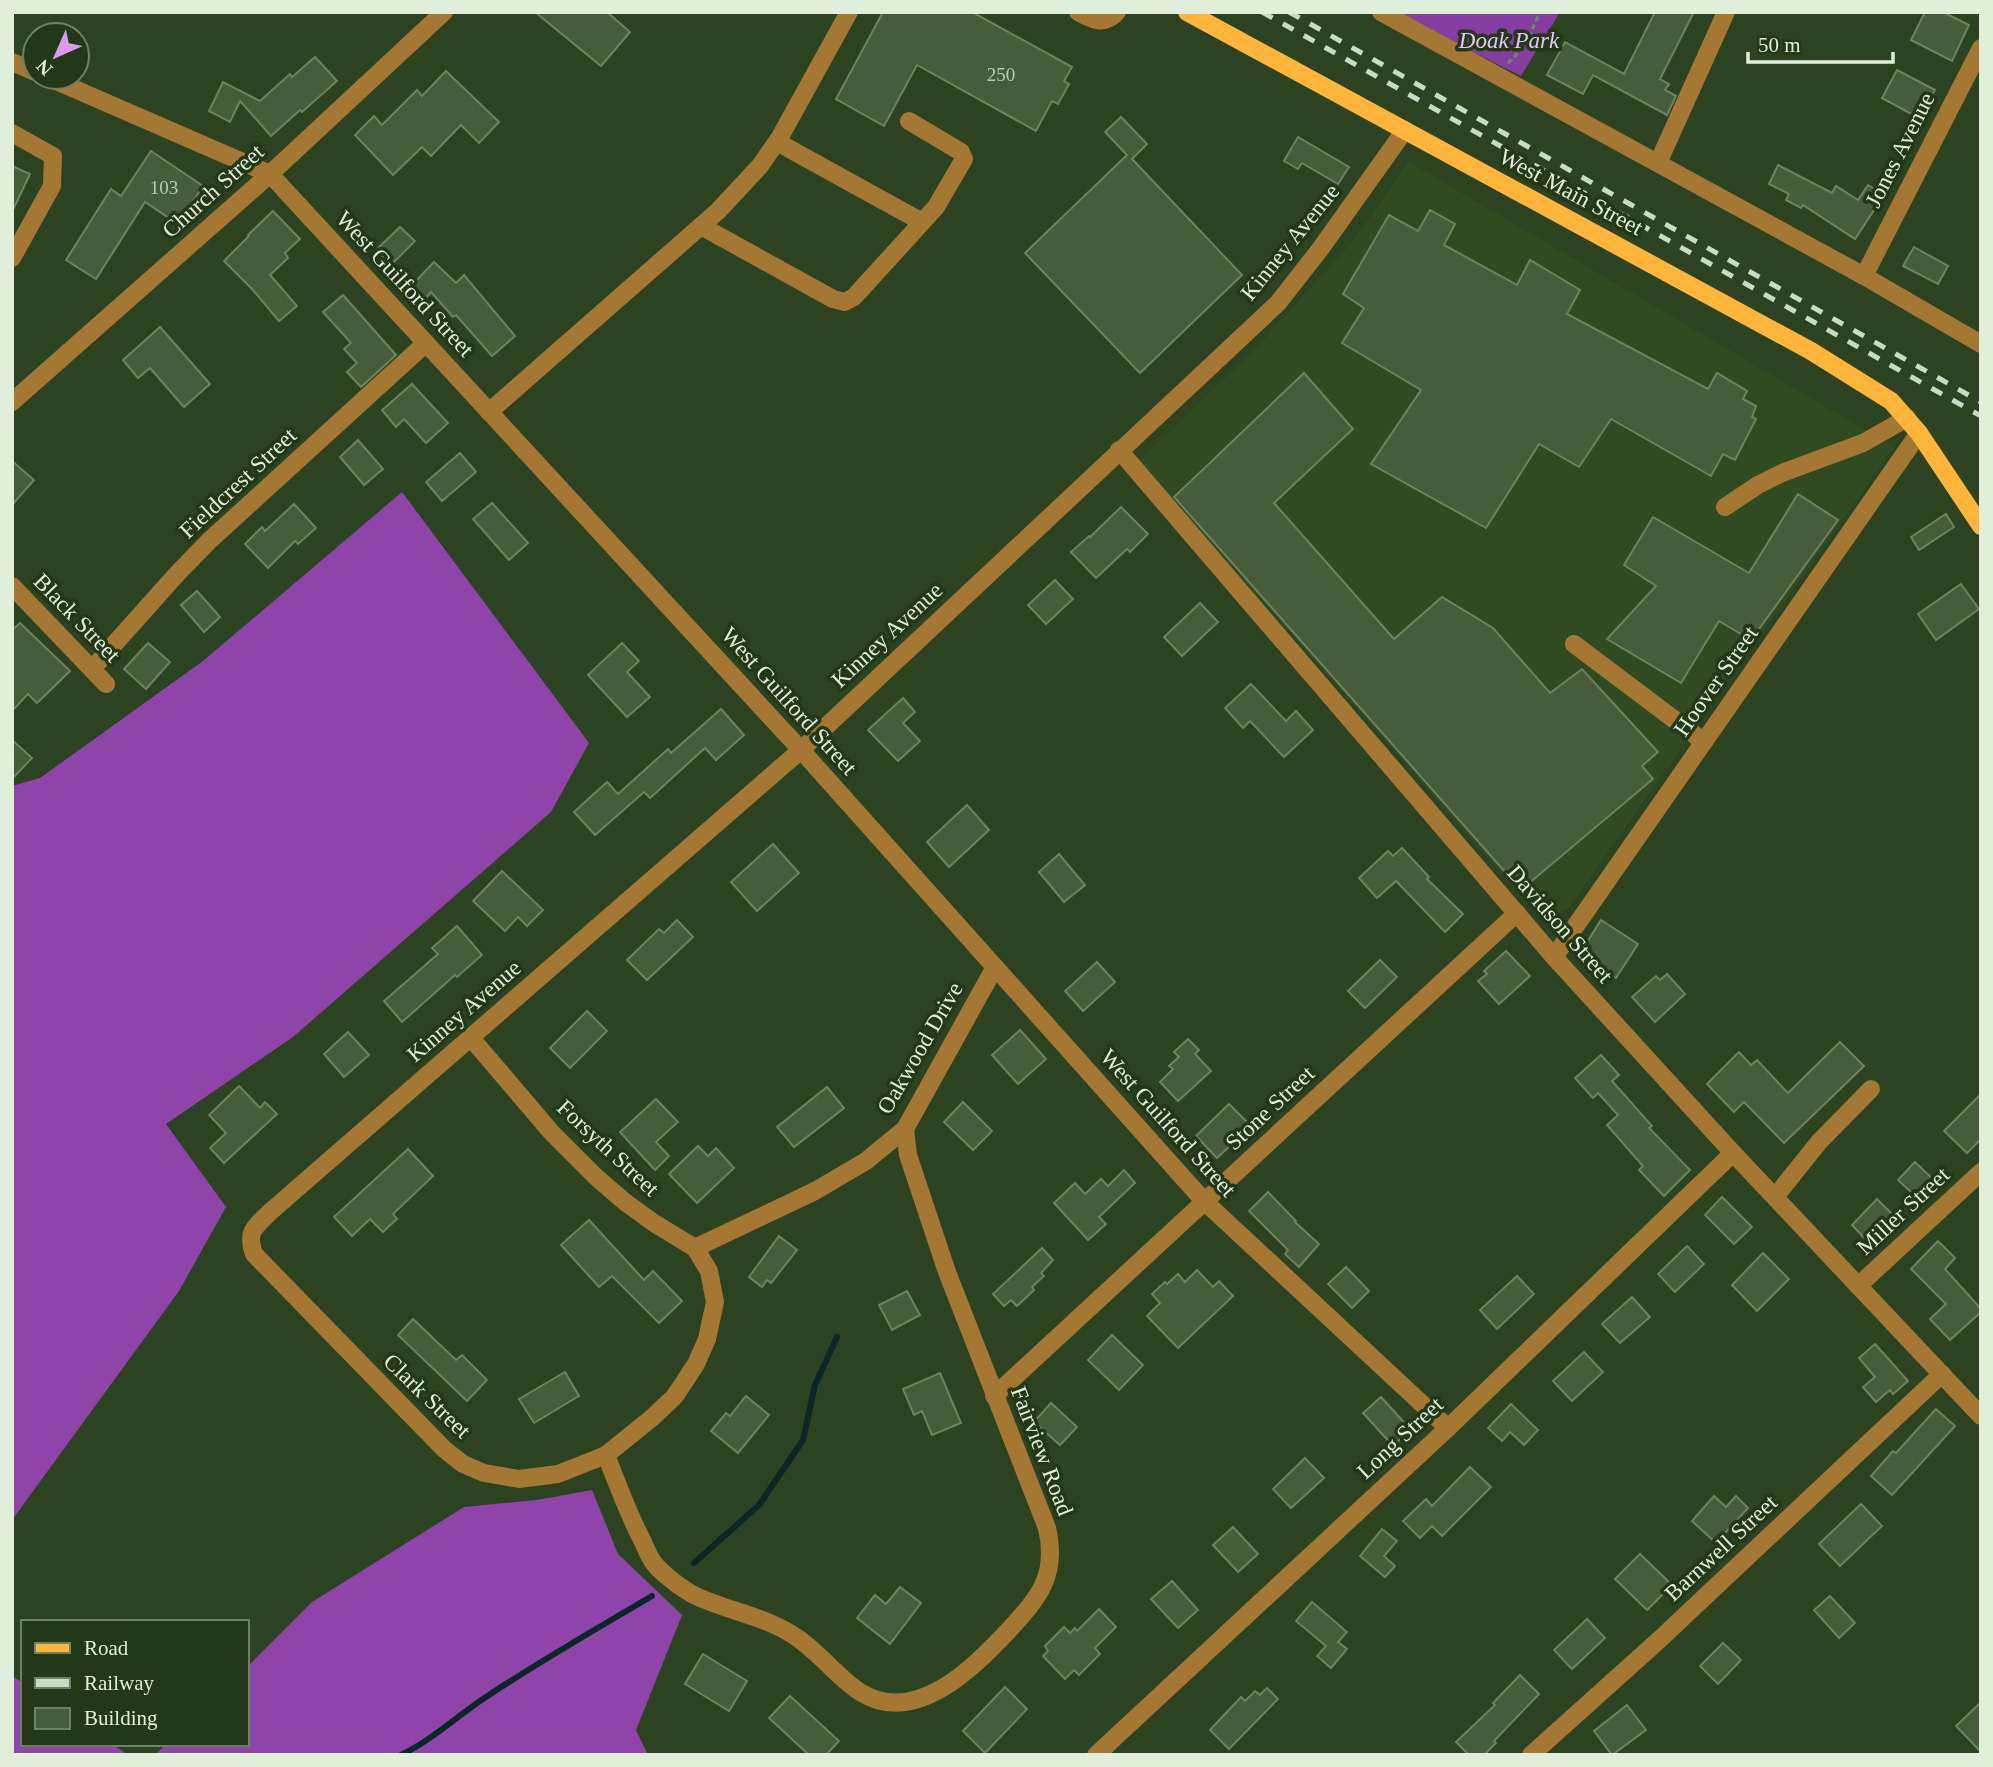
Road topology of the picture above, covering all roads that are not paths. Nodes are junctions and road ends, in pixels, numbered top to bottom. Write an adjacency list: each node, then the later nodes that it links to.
1 (444, 12): 15 (street, Church Street)
2 (849, 12): 13 (street)
3 (1078, 12): 4 (street)
4 (1118, 12)
5 (1187, 12): 11 (main road, West Main Street)
6 (1381, 12): 14 (street)
7 (1726, 12): 14 (street)
8 (1981, 48): 19 (street, Jones Avenue)
9 (79, 91): 15 (street, West Guilford Street)
10 (909, 121): 16 (street)
11 (1405, 130): 24 (main road, West Main Street); 26 (street, Kinney Avenue)
12 (12, 133): 18 (street)
13 (777, 142): 16 (street); 17 (street)
14 (1658, 163): 19 (street)
15 (270, 174): 20 (street, West Guilford Street); 22 (street, Church Street)
16 (922, 222): 17 (street)
17 (701, 226): 23 (street)
18 (12, 258)
19 (1864, 276): 21 (street)
20 (426, 343): 23 (street, West Guilford Street); 31 (street, Fieldcrest Street)
21 (1981, 344)
22 (12, 402)
23 (489, 412): 34 (street, West Guilford Street)
24 (1907, 418): 25 (main road, West Main Street); 27 (street)
25 (1919, 433): 28 (main road, West Main Street); 33 (street, Hoover Street)
26 (1119, 450): 34 (street, Kinney Avenue); 35 (street, Davidson Street)
27 (1725, 506)
28 (1981, 526)
29 (12, 586): 31 (street, Black Street)
30 (1574, 644): 33 (street)
31 (92, 669): 32 (street, Black Street)
32 (106, 684)
33 (1704, 742): 36 (street, Hoover Street)
34 (801, 750): 37 (street, West Guilford Street); 38 (street, Kinney Avenue)
35 (1517, 913): 36 (street, Davidson Street); 44 (street, Stone Street)
36 (1554, 957): 41 (street, Davidson Street)
37 (995, 967): 40 (street, Oakwood Drive); 44 (street, West Guilford Street)
38 (471, 1038): 45 (street, Forsyth Street); 46 (street, Kinney Avenue)
39 (1871, 1089): 43 (street)
40 (905, 1129): 45 (street, Oakwood Drive); 49 (street, Fairview Road)
41 (1733, 1153): 43 (street, Davidson Street); 51 (street, Long Street)
42 (1981, 1172): 47 (street, Miller Street)
43 (1775, 1197): 47 (street, Davidson Street)
44 (1204, 1201): 49 (street, Stone Street); 51 (street, West Guilford Street)
45 (695, 1248): 52 (street)
46 (254, 1254): 52 (street, Clark Street)
47 (1858, 1286): 48 (street, Davidson Street)
48 (1942, 1374): 50 (street, Davidson Street); 54 (street, Barnwell Street)
49 (995, 1396): 52 (street, Fairview Road)
50 (1981, 1416)
51 (1448, 1428): 53 (street, Long Street)
52 (606, 1455)
53 (1096, 1755)
54 (1531, 1755)

